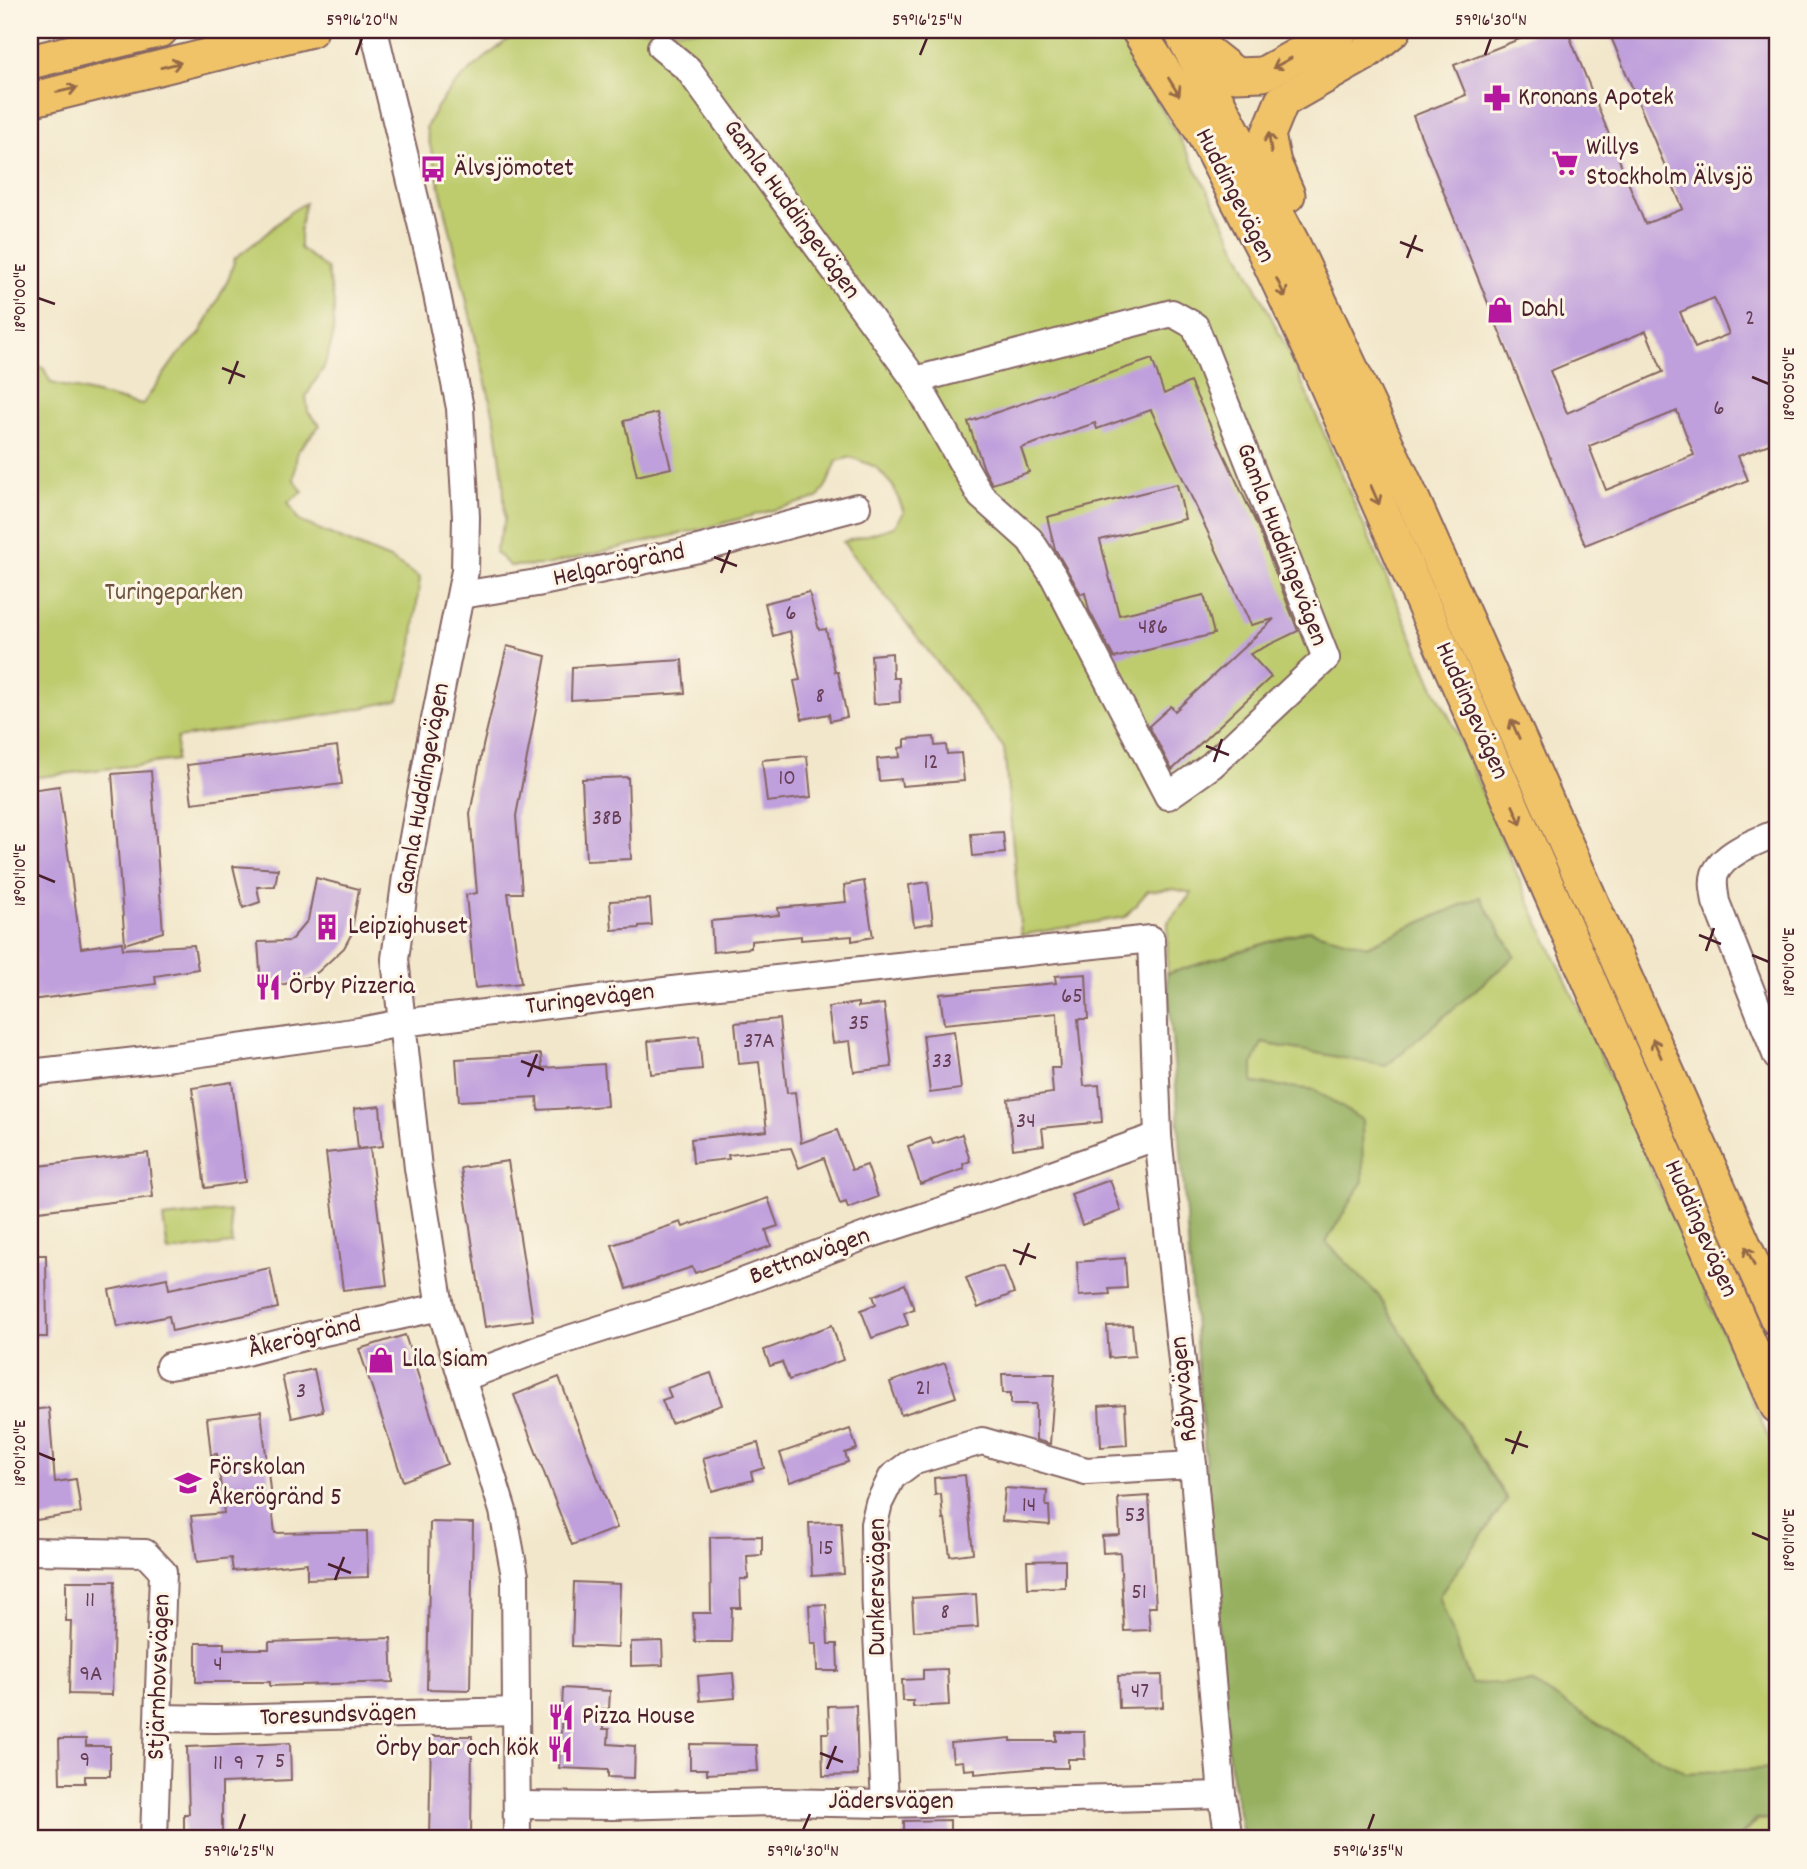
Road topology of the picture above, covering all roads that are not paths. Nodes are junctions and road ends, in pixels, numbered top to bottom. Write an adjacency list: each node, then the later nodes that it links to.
1 (161, 30): 8 (main road)
2 (374, 30): 16 (street, Gamla Huddingevägen)
3 (1138, 30): 27 (main road, Huddingevägen, one-way to 27)
4 (1342, 30): 6 (main road, one-way to 6)
5 (1394, 30): 14 (main road, one-way to 5)
6 (1181, 31): 14 (main road, Huddingevägen)
7 (304, 32): 11 (main road, one-way to 7)
8 (88, 38): 10 (main road); 11 (main road)
9 (661, 47): 13 (street, Gamla Huddingevägen)
10 (30, 62)
11 (105, 82): 12 (main road, one-way to 11)
12 (30, 100)
13 (915, 380): 13 (street, Gamla Huddingevägen)
14 (1413, 500): 24 (main road, Huddingevägen, one-way to 14)
15 (857, 507): 16 (street, Helgarögränd)
16 (461, 595): 19 (street, Gamla Huddingevägen)
17 (1777, 833): 20 (street)
18 (1151, 939): 19 (street, Turingevägen); 22 (street, Råbyvägen)
19 (401, 1023): 21 (street, Turingevägen); 23 (street, Gamla Huddingevägen)
20 (1777, 1057)
21 (30, 1073)
22 (1157, 1136): 26 (street, Bettnavägen); 28 (street, Råbyvägen)
23 (440, 1307): 25 (street, Åkerögränd); 26 (street, Gamla Huddingevägen)
24 (1777, 1319)
25 (169, 1366)
26 (462, 1378): 30 (street, Gamla Huddingevägen)
27 (1777, 1406)
28 (1193, 1465): 32 (street, Råbyvägen); 33 (street, Dunkersvägen)
29 (30, 1551): 31 (street, Stjärnhovsvägen)
30 (516, 1711): 31 (street, Toresundsvägen); 34 (street, Gamla Huddingevägen)
31 (159, 1718): 35 (street, Stjärnhovsvägen)
32 (1222, 1795): 33 (street, Jädersvägen); 37 (street, Råbyvägen)
33 (885, 1804): 34 (street, Jädersvägen)
34 (517, 1805): 36 (street, Gamla Huddingevägen)
35 (155, 1839)
36 (517, 1839)
37 (1230, 1839)

